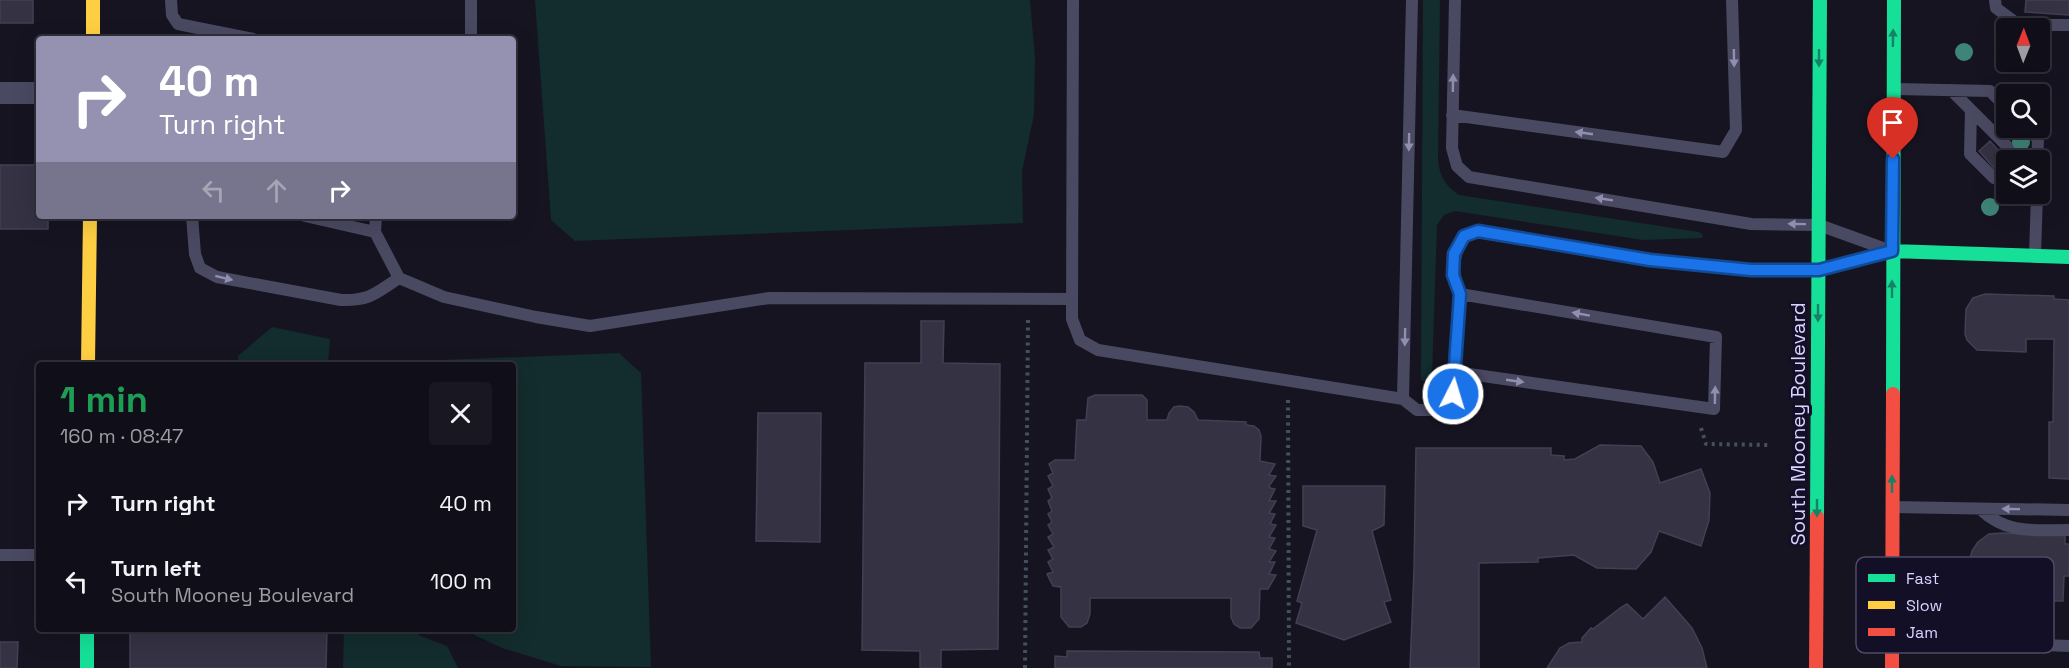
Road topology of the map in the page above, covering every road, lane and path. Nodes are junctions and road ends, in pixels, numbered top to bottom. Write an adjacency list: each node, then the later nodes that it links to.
1 (93, 0): 12 (main road)
2 (171, 0): 13 (lane)
3 (471, 0): 14 (lane)
4 (1073, 0): 38 (lane)
5 (1412, 0): 42 (lane, one-way to 42)
6 (1455, 0): 21 (lane, one-way to 6)
7 (1732, 0): 21 (lane, one-way to 21)
8 (1820, 0): 29 (main road, South Mooney Boulevard, one-way to 29)
9 (1894, 0): 15 (main road, one-way to 9)
10 (1995, 0): 11 (lane)
11 (2069, 25)
12 (93, 36)
13 (238, 36)
14 (471, 36)
15 (1893, 89): 16 (lane); 31 (main road)
16 (1951, 90): 19 (lane); 20 (lane)
17 (0, 93): 18 (street)
18 (36, 93)
19 (1996, 97)
20 (1971, 110): 22 (lane); 23 (lane)
21 (1452, 115): 29 (lane, one-way to 21)
22 (2011, 150)
23 (1996, 178)
24 (2037, 204): 32 (lane)
25 (90, 219): 39 (main road)
26 (192, 219): 35 (lane, one-way to 35)
27 (318, 219): 30 (lane)
28 (376, 219): 30 (lane)
29 (1819, 225): 31 (lane); 34 (main road, South Mooney Boulevard)
30 (375, 232): 35 (lane)
31 (1892, 251): 32 (main road); 34 (lane); 45 (main road, one-way to 31)
32 (2035, 256): 33 (main road)
33 (2069, 257)
34 (1819, 270): 36 (lane); 58 (main road, South Mooney Boulevard, one-way to 58)
35 (399, 278): 37 (lane)
36 (1460, 294): 40 (lane); 43 (lane, one-way to 36)
37 (1028, 298): 38 (lane); 56 (path)
38 (1072, 299): 41 (lane)
39 (88, 362)
40 (1455, 372): 42 (lane); 43 (lane, one-way to 43)
41 (1288, 381): 42 (lane); 57 (path)
42 (1403, 399)
43 (1694, 406): 44 (path)
44 (1769, 445)
45 (1892, 507): 46 (lane); 51 (main road)
46 (1980, 509): 47 (lane, one-way to 46); 48 (lane)
47 (2069, 510)
48 (2069, 530)
49 (0, 555): 50 (lane)
50 (36, 555)
51 (1892, 557)
52 (87, 632): 55 (main road)
53 (2054, 645): 54 (lane)
54 (2069, 646)
55 (87, 668)
56 (1025, 668)
57 (1289, 668)
58 (1816, 668)

